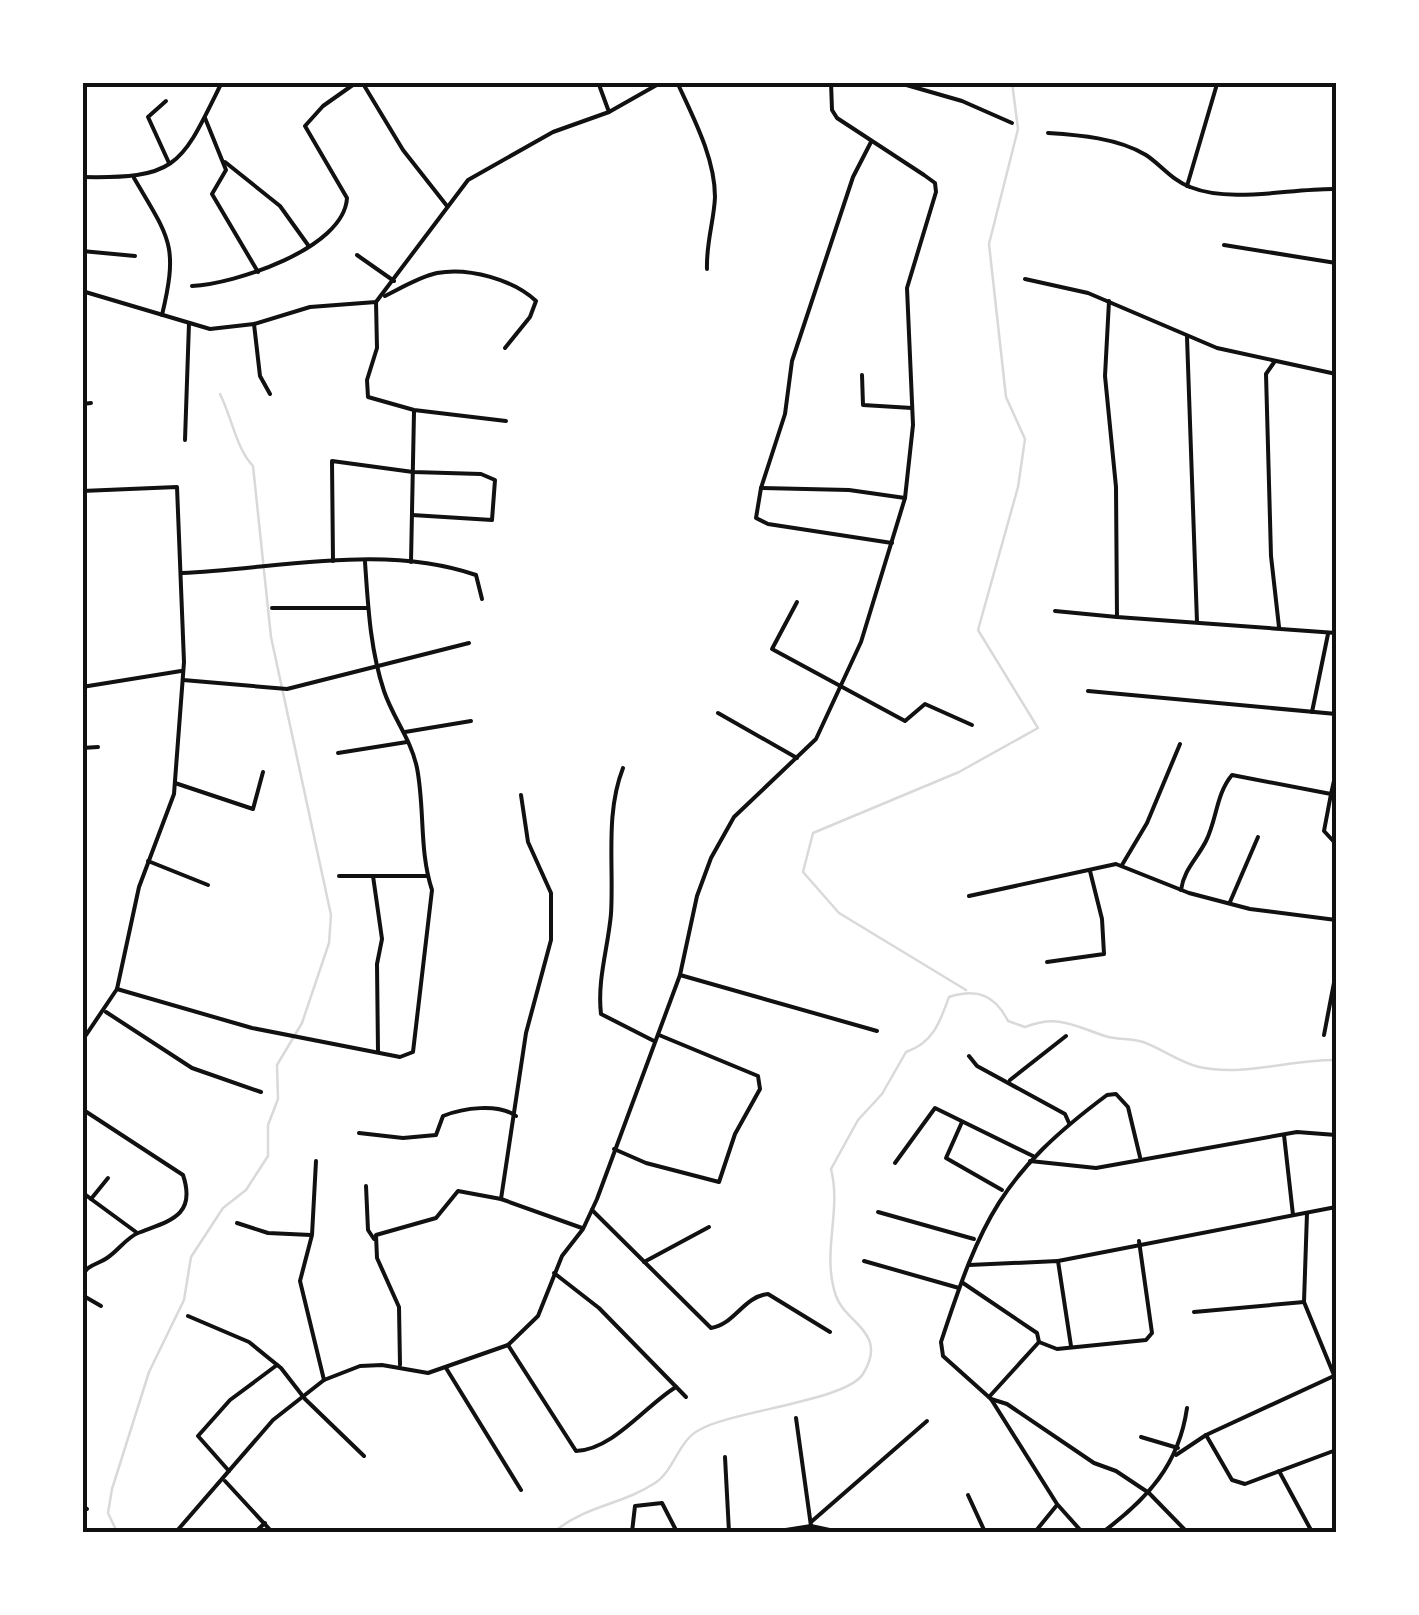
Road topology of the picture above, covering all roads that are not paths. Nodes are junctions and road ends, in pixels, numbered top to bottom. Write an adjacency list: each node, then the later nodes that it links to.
1 (222, 82): 11 (street)
2 (360, 82): 21 (street); 23 (street)
3 (598, 82): 10 (street)
4 (662, 82): 10 (street)
5 (677, 82): 28 (street)
6 (831, 82): 14 (street)
7 (896, 82): 12 (street)
8 (1217, 84): 19 (street)
9 (166, 101): 16 (street)
10 (609, 112): 21 (street)
11 (205, 118): 15 (street); 16 (street)
12 (1012, 123)
13 (1048, 133): 19 (street)
14 (871, 142): 48 (street); 53 (street)
15 (224, 162): 23 (street); 29 (street)
16 (170, 164): 18 (street)
17 (82, 176): 18 (street)
18 (134, 178): 37 (street)
19 (1186, 186): 20 (street)
20 (1336, 189)
21 (447, 206): 31 (street)
22 (1224, 245): 27 (street)
23 (308, 246): 29 (street)
24 (82, 251): 26 (street)
25 (357, 255): 31 (street)
26 (135, 256)
27 (1336, 263)
28 (707, 269)
29 (258, 272): 32 (street)
30 (1025, 279): 35 (street)
31 (394, 281): 34 (street)
32 (192, 286)
33 (82, 291): 37 (street)
34 (385, 296): 36 (street); 41 (street)
35 (1109, 301): 40 (street); 67 (street)
36 (376, 302): 39 (street); 49 (street)
37 (162, 315): 38 (street)
38 (189, 323): 39 (street); 51 (street)
39 (254, 324): 45 (street)
40 (1186, 336): 42 (street); 68 (street)
41 (505, 348)
42 (1275, 361): 43 (street); 69 (street)
43 (1336, 374)
44 (862, 375): 48 (street)
45 (270, 394)
46 (82, 404): 47 (street)
47 (91, 404)
48 (912, 408): 55 (street)
49 (414, 410): 50 (street); 52 (street)
50 (506, 421)
51 (185, 440)
52 (413, 472): 56 (street); 56 (street); 58 (street)
53 (760, 488): 55 (street); 57 (street)
54 (82, 491): 61 (street)
55 (905, 498): 57 (street)
56 (412, 515): 60 (street)
57 (892, 543): 76 (street)
58 (333, 560): 59 (street); 61 (street)
59 (365, 562): 60 (street); 65 (street)
60 (410, 562): 62 (street)
61 (182, 573): 74 (street)
62 (482, 598)
63 (797, 602): 76 (street)
64 (272, 608): 65 (street)
65 (368, 608): 73 (street)
66 (1055, 611): 67 (street)
67 (1117, 617): 68 (street)
68 (1198, 622): 69 (street)
69 (1279, 629): 70 (street)
70 (1328, 634): 71 (street); 79 (street)
71 (1336, 634)
72 (470, 643): 73 (street)
73 (377, 665): 75 (street); 84 (street)
74 (184, 671): 75 (street); 77 (street)
75 (183, 680): 94 (street)
76 (840, 686): 83 (street); 90 (street)
77 (82, 687)
78 (1088, 692): 79 (street)
79 (1312, 712): 81 (street)
80 (718, 713): 90 (street)
81 (1336, 714)
82 (471, 721): 84 (street)
83 (972, 725)
84 (406, 732): 85 (street)
85 (409, 742): 89 (street); 104 (street)
86 (1180, 744): 100 (street)
87 (98, 747): 88 (street)
88 (82, 748)
89 (338, 754)
90 (797, 758): 112 (street)
91 (623, 768): 120 (street)
92 (263, 772): 94 (street)
93 (1336, 772): 95 (street)
94 (175, 783): 99 (street)
95 (1331, 794): 98 (street); 106 (street)
96 (522, 795): 126 (street)
97 (1258, 837): 108 (street)
98 (1336, 844)
99 (148, 861): 105 (street); 113 (street)
100 (1122, 865): 101 (street); 106 (street)
101 (1090, 871): 107 (street); 110 (street)
102 (340, 876): 103 (street)
103 (373, 876): 104 (street); 121 (street)
104 (428, 876): 121 (street)
105 (208, 884)
106 (1180, 890): 108 (street)
107 (969, 896)
108 (1230, 902): 109 (street)
109 (1336, 920)
110 (1047, 962)
111 (1336, 972): 117 (street)
112 (680, 975): 115 (street); 116 (street)
113 (117, 989): 114 (street); 121 (street)
114 (106, 1012): 119 (street); 124 (street)
115 (877, 1031)
116 (656, 1034): 120 (street); 132 (street)
117 (1324, 1034)
118 (1066, 1036): 123 (street)
119 (82, 1041)
120 (654, 1041): 132 (street)
121 (378, 1052)
122 (969, 1056): 123 (street)
123 (1010, 1080): 128 (street)
124 (261, 1092)
125 (82, 1109): 151 (street)
126 (516, 1116): 129 (street); 141 (street)
127 (962, 1122): 134 (street); 136 (street); 140 (street)
128 (1069, 1123): 133 (street); 134 (street)
129 (359, 1133)
130 (1284, 1134): 131 (street); 133 (street); 147 (street)
131 (1336, 1135)
132 (614, 1149): 144 (street)
133 (1140, 1157): 134 (street)
134 (1032, 1159): 140 (street)
135 (316, 1161): 152 (street)
136 (895, 1163)
137 (108, 1178): 142 (street)
138 (366, 1186): 153 (street)
139 (82, 1192): 142 (street)
140 (1004, 1192): 154 (street)
141 (501, 1199): 150 (street); 153 (street)
142 (91, 1200): 151 (street)
143 (1336, 1207): 146 (street)
144 (592, 1210): 150 (street); 158 (street)
145 (878, 1212): 154 (street)
146 (1307, 1212): 147 (street); 165 (street)
147 (1293, 1214): 155 (street)
148 (237, 1223): 152 (street)
149 (708, 1226): 158 (street)
150 (583, 1229): 160 (street)
151 (137, 1233): 161 (street)
152 (312, 1235): 177 (street)
153 (374, 1239): 174 (street)
154 (976, 1240): 159 (street)
155 (1139, 1241): 156 (street); 172 (street)
156 (1058, 1260): 159 (street); 172 (street)
157 (864, 1261): 163 (street)
158 (644, 1262): 169 (street)
159 (967, 1265): 162 (street)
160 (554, 1273): 171 (street); 178 (street)
161 (82, 1276)
162 (961, 1282): 163 (street); 170 (street)
163 (959, 1288): 181 (street)
164 (82, 1295): 166 (street)
165 (1304, 1302): 167 (street); 176 (street)
166 (101, 1306)
167 (1194, 1312)
168 (188, 1316): 173 (street)
169 (830, 1332)
170 (1039, 1342): 172 (street); 181 (street)
171 (508, 1346): 175 (street); 178 (street)
172 (1071, 1346)
173 (277, 1365): 179 (street); 193 (street)
174 (400, 1365): 175 (street); 177 (street)
175 (446, 1368): 195 (street)
176 (1336, 1377): 185 (street)
177 (324, 1380): 179 (street)
178 (676, 1387): 180 (street)
179 (303, 1396): 190 (street); 193 (street)
180 (686, 1397)
181 (990, 1398): 196 (street); 198 (street)
182 (1187, 1408): 187 (street)
183 (796, 1418): 200 (street)
184 (927, 1421): 200 (street)
185 (1206, 1435): 189 (street); 192 (street)
186 (1141, 1436): 187 (street)
187 (1178, 1448): 189 (street)
188 (1336, 1450): 192 (street)
189 (1176, 1455): 196 (street)
190 (364, 1456)
191 (725, 1457): 206 (street)
192 (1278, 1471): 214 (street)
193 (231, 1472): 194 (street)
194 (224, 1480): 199 (street); 201 (street)
195 (521, 1490)
196 (1149, 1493): 212 (street); 213 (street)
197 (968, 1495): 209 (street)
198 (1058, 1504): 210 (street); 211 (street)
199 (264, 1523): 202 (street); 203 (street)
200 (811, 1524): 207 (street); 208 (street)
201 (176, 1532)
202 (255, 1532)
203 (272, 1532)
204 (632, 1532): 205 (street)
205 (677, 1532)
206 (728, 1532)
207 (773, 1532)
208 (839, 1532)
209 (985, 1532)
210 (1036, 1532)
211 (1082, 1532)
212 (1103, 1532)
213 (1187, 1532)
214 (1312, 1532)

